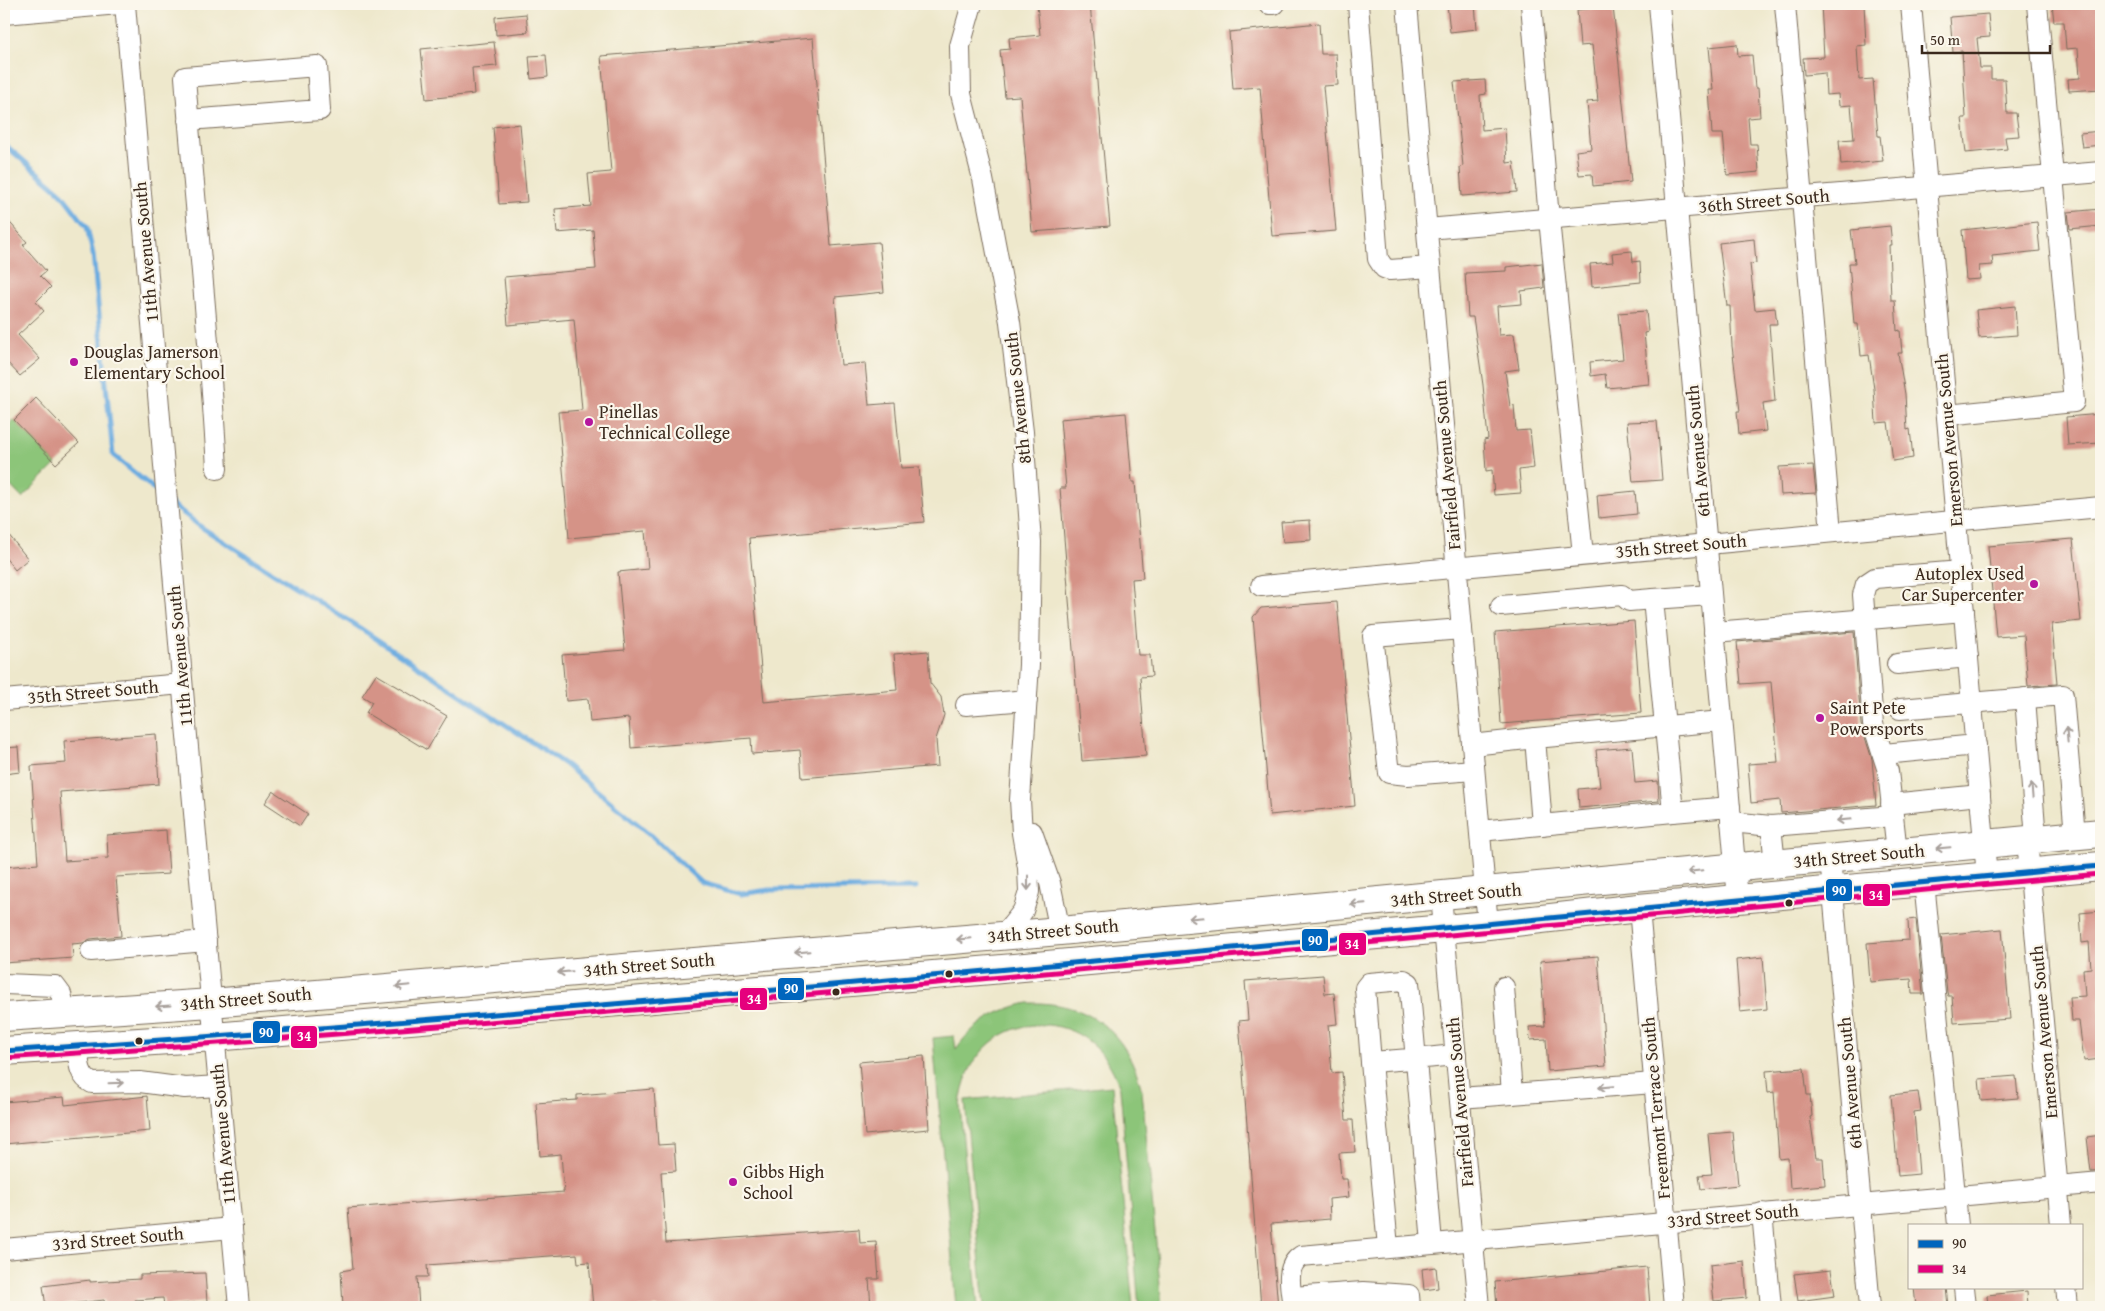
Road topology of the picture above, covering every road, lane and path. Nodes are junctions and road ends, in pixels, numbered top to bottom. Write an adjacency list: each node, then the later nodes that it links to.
1 (119, 4): 13 (street)
2 (125, 4): 42 (street, 11th Avenue South)
3 (972, 4): 45 (street, 8th Avenue South)
4 (1269, 4): 5 (street)
5 (1274, 4)
6 (1358, 4): 22 (street)
7 (1407, 4): 21 (street, Fairfield Avenue South)
8 (1531, 4): 20 (street)
9 (1659, 4): 19 (street, 6th Avenue South)
10 (1785, 4): 18 (street)
11 (1911, 4): 17 (street, Emerson Avenue South)
12 (2037, 4): 16 (street)
13 (4, 14)
14 (188, 120): 14 (street); 24 (street)
15 (2101, 172): 16 (street, 36th Street South)
16 (2053, 176): 17 (street, 36th Street South); 23 (street)
17 (1927, 187): 18 (street, 36th Street South); 23 (street, Emerson Avenue South)
18 (1804, 197): 19 (street, 36th Street South); 27 (street)
19 (1677, 208): 20 (street, 36th Street South); 28 (street, 6th Avenue South)
20 (1549, 219): 21 (street, 36th Street South); 29 (street)
21 (1427, 229): 22 (street, Fairfield Avenue South)
22 (1430, 267): 30 (street, Fairfield Avenue South)
23 (1947, 415): 26 (street, Emerson Avenue South)
24 (218, 469)
25 (2101, 507): 26 (street, 35th Street South)
26 (1956, 520): 27 (street, 35th Street South); 31 (street, Emerson Avenue South)
27 (1831, 532): 28 (street, 35th Street South)
28 (1706, 544): 29 (street, 35th Street South); 33 (street, 6th Avenue South)
29 (1583, 555): 30 (street, 35th Street South)
30 (1456, 567): 32 (street, 35th Street South); 38 (street, Fairfield Avenue South)
31 (1961, 571): 36 (street, Emerson Avenue South); 37 (street)
32 (1261, 586)
33 (1711, 595): 34 (street); 39 (street, 6th Avenue South)
34 (1653, 599): 35 (street); 50 (street)
35 (1501, 606)
36 (1964, 611): 37 (street); 40 (street, Emerson Avenue South)
37 (1865, 619): 39 (street); 54 (street)
38 (1462, 629): 52 (street, Fairfield Avenue South); 55 (street)
39 (1714, 632): 49 (street, 6th Avenue South)
40 (1968, 657): 41 (street); 46 (street, Emerson Avenue South)
41 (1897, 664)
42 (182, 684): 44 (street, 35th Street South); 84 (street, 11th Avenue South)
43 (2025, 698): 46 (street); 64 (street, one-way to 43); 65 (street, Emerson Avenue South, one-way to 43)
44 (4, 700)
45 (1027, 700): 47 (street); 57 (street, 8th Avenue South)
46 (1972, 702): 48 (street); 53 (street, Emerson Avenue South)
47 (966, 705)
48 (1900, 709)
49 (1722, 721): 50 (street); 60 (street, 6th Avenue South)
50 (1665, 726): 51 (street); 59 (street)
51 (1535, 738): 52 (street); 61 (street)
52 (1472, 745): 55 (street, Fairfield Avenue South)
53 (1976, 746): 54 (street); 56 (street, Emerson Avenue South)
54 (1884, 754): 58 (street)
55 (1474, 770): 63 (street, Fairfield Avenue South)
56 (1980, 795): 58 (street); 66 (street, Emerson Avenue South)
57 (1020, 800): 82 (street, 8th Avenue South); 83 (street, 8th Avenue South, one-way to 83)
58 (1892, 810): 62 (street, one-way to 62); 67 (street)
59 (1673, 812): 60 (street); 61 (street)
60 (1731, 815): 62 (street); 71 (street, 6th Avenue South)
61 (1542, 825): 63 (street)
62 (1771, 826): 69 (street)
63 (1480, 831): 76 (street, Fairfield Avenue South)
64 (2088, 834): 65 (highway, 34th Street South)
65 (2032, 840): 66 (highway, 34th Street South); 72 (street, Emerson Avenue South)
66 (1984, 844): 67 (highway, 34th Street South, one-way to 67); 73 (street, Emerson Avenue South)
67 (1897, 852): 68 (highway, 34th Street South)
68 (1830, 858): 69 (highway, 34th Street South); 75 (street, 6th Avenue South)
69 (1775, 864): 71 (highway, 34th Street South)
70 (2101, 866): 72 (highway, 34th Street South)
71 (1735, 867): 76 (highway, 34th Street South, one-way to 76); 78 (street, 6th Avenue South)
72 (2030, 872): 73 (highway, 34th Street South); 103 (street, Emerson Avenue South)
73 (1987, 877): 74 (highway, 34th Street South)
74 (1924, 882): 75 (highway, 34th Street South); 104 (street)
75 (1833, 890): 78 (highway, 34th Street South); 105 (street, 6th Avenue South)
76 (1485, 892): 77 (highway, 34th Street South); 80 (street, Fairfield Avenue South)
77 (1441, 896): 81 (street, Fairfield Avenue South); 82 (highway, 34th Street South, one-way to 82)
78 (1738, 899): 79 (highway, 34th Street South)
79 (1639, 908): 80 (highway, 34th Street South); 98 (street, Freemont Terrace South)
80 (1488, 925): 81 (highway, 34th Street South)
81 (1444, 929): 86 (highway, 34th Street South); 95 (street, Fairfield Avenue South)
82 (1060, 930): 83 (highway, 34th Street South); 86 (highway)
83 (1004, 935): 89 (highway, 34th Street South, one-way to 89)
84 (206, 941): 85 (street); 89 (street, 11th Avenue South)
85 (91, 951)
86 (991, 970): 92 (highway, 34th Street South)
87 (4, 984): 90 (street)
88 (1504, 987): 100 (street)
89 (211, 1002): 90 (highway, 34th Street South, one-way to 90); 92 (street, 11th Avenue South)
90 (66, 1013): 91 (highway, 34th Street South)
91 (4, 1017)
92 (214, 1037): 93 (highway, 34th Street South); 99 (street, 11th Avenue South)
93 (77, 1046): 94 (highway, 34th Street South); 99 (street, one-way to 99)
94 (4, 1051)
95 (1456, 1055): 96 (street); 101 (street, Fairfield Avenue South)
96 (1416, 1058): 97 (street); 97 (street); 112 (street)
97 (1371, 1062): 113 (street)
98 (1654, 1083): 100 (street, one-way to 100); 107 (street, Freemont Terrace South)
99 (219, 1086): 110 (street, 11th Avenue South)
100 (1512, 1094): 101 (street)
101 (1460, 1098): 111 (street, Fairfield Avenue South)
102 (2101, 1183): 103 (street, 33rd Street South)
103 (2057, 1187): 104 (street, 33rd Street South); 109 (street, Emerson Avenue South)
104 (1955, 1196): 105 (street, 33rd Street South); 108 (street)
105 (1861, 1204): 106 (street, 33rd Street South); 123 (street, 6th Avenue South)
106 (1762, 1213): 107 (street, 33rd Street South); 122 (street)
107 (1666, 1222): 111 (street, 33rd Street South); 121 (street, Freemont Terrace South)
108 (1958, 1224)
109 (2060, 1224)
110 (232, 1228): 114 (street, 33rd Street South); 118 (street, 11th Avenue South)
111 (1473, 1240): 112 (street, 33rd Street South); 120 (street, Fairfield Avenue South)
112 (1432, 1244): 113 (street, 33rd Street South)
113 (1388, 1247): 117 (street, 33rd Street South)
114 (4, 1250)
115 (1964, 1288): 124 (street)
116 (2066, 1288): 125 (street)
117 (1292, 1302): 119 (street)
118 (239, 1307)
119 (1410, 1307)
120 (1479, 1307)
121 (1674, 1307)
122 (1771, 1307)
123 (1870, 1307)
124 (1966, 1307)
125 (2068, 1307)

